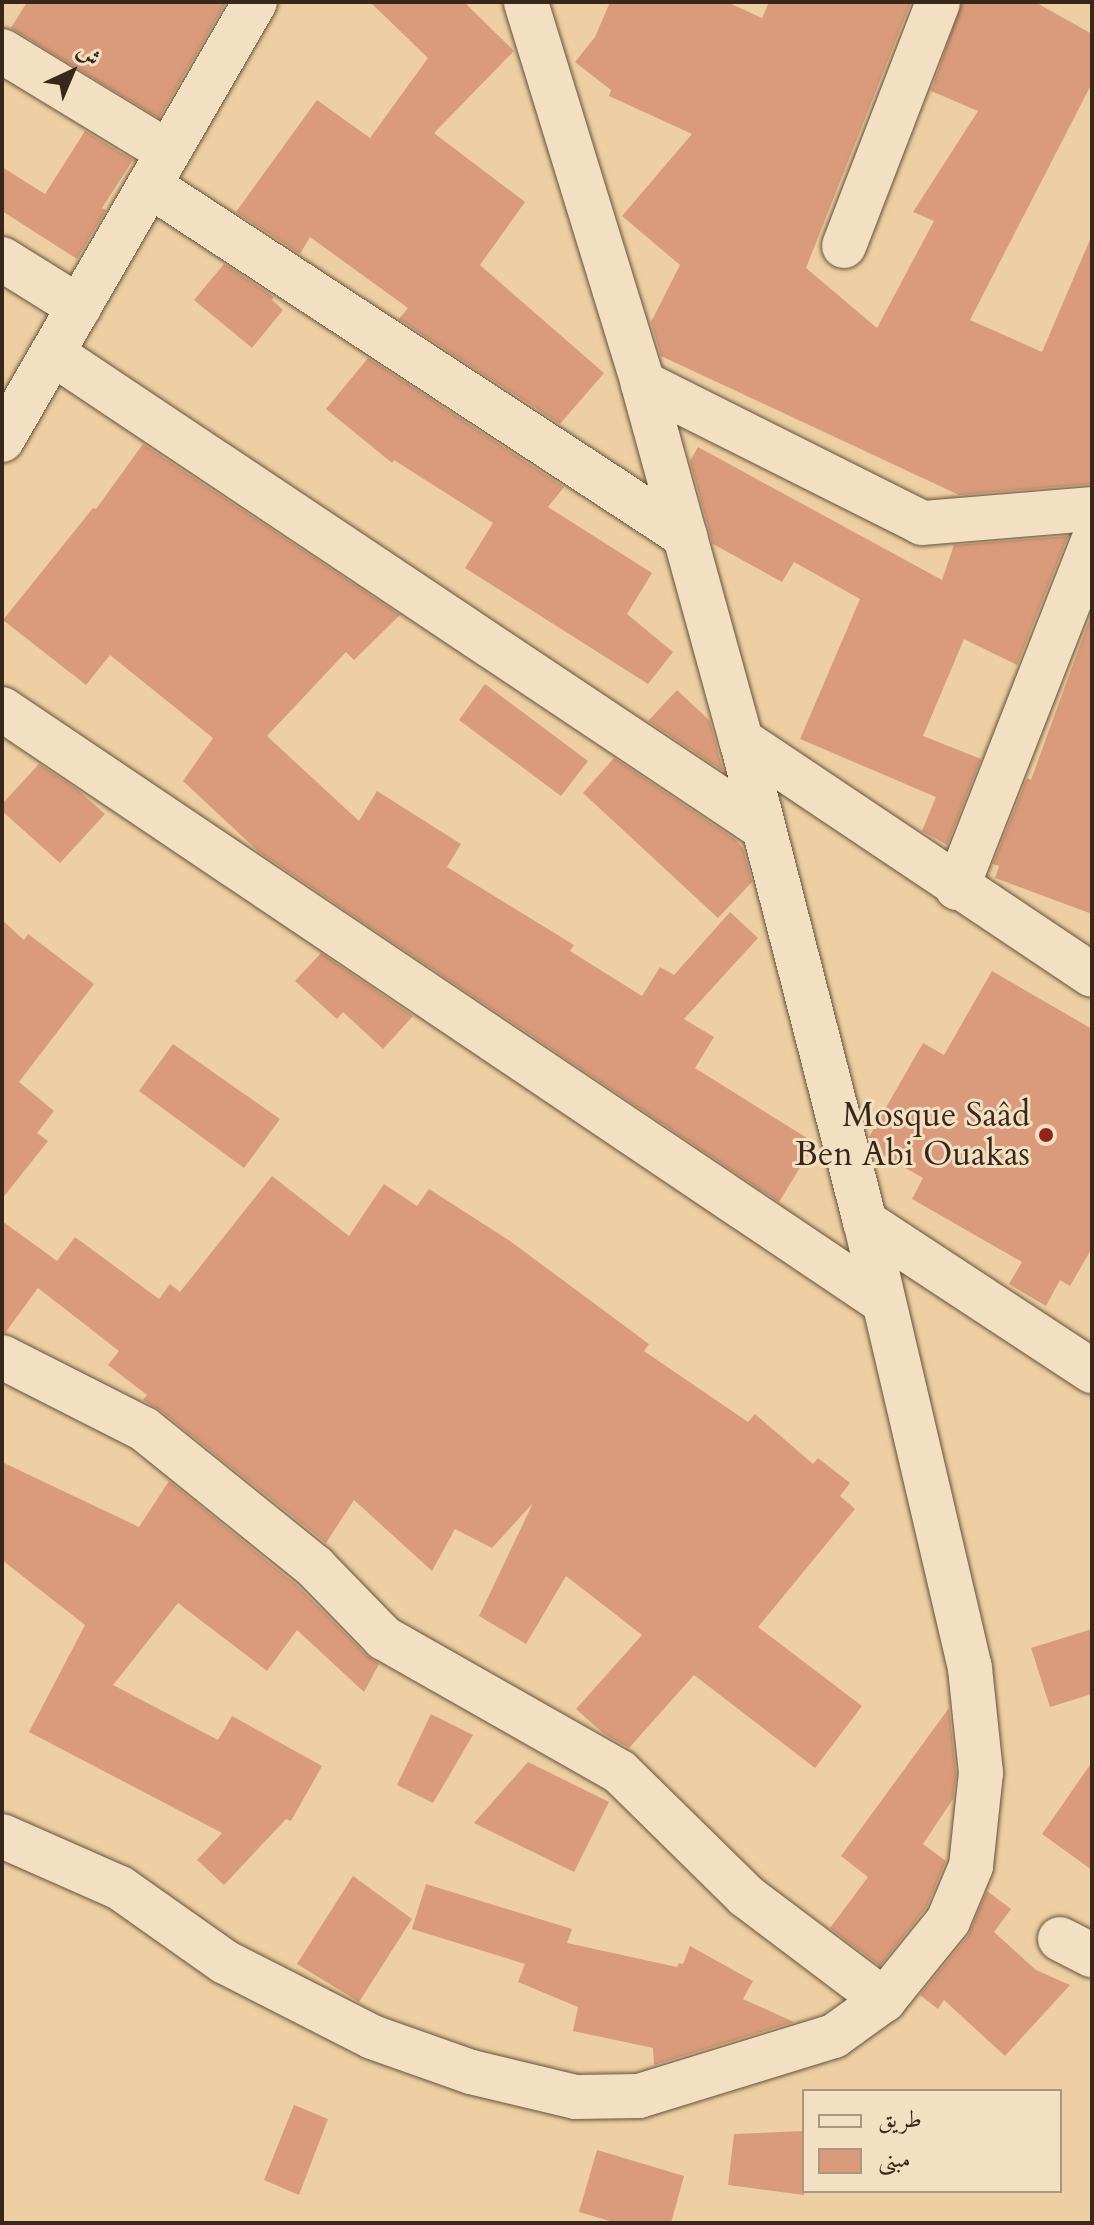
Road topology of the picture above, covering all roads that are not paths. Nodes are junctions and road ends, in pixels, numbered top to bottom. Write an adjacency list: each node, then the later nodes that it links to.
1 (255, 2): 5 (street)
2 (526, 2): 10 (street)
3 (938, 2): 6 (street)
4 (2, 51): 5 (street)
5 (159, 168): 8 (street); 13 (street)
6 (844, 246)
7 (2, 259): 8 (street)
8 (79, 307): 9 (street)
9 (52, 353): 11 (street); 17 (street)
10 (643, 383): 12 (street); 13 (street)
11 (2, 440)
12 (1092, 509)
13 (685, 536): 16 (street)
14 (1092, 543): 18 (street)
15 (2, 709): 21 (street)
16 (741, 740): 17 (street); 18 (street)
17 (762, 827): 20 (street)
18 (957, 888): 19 (street)
19 (1092, 975)
20 (865, 1222): 21 (street); 23 (street)
21 (882, 1301): 25 (street)
22 (2, 1357): 25 (street)
23 (1092, 1371)
24 (2, 1836): 25 (street)
25 (884, 2000)

